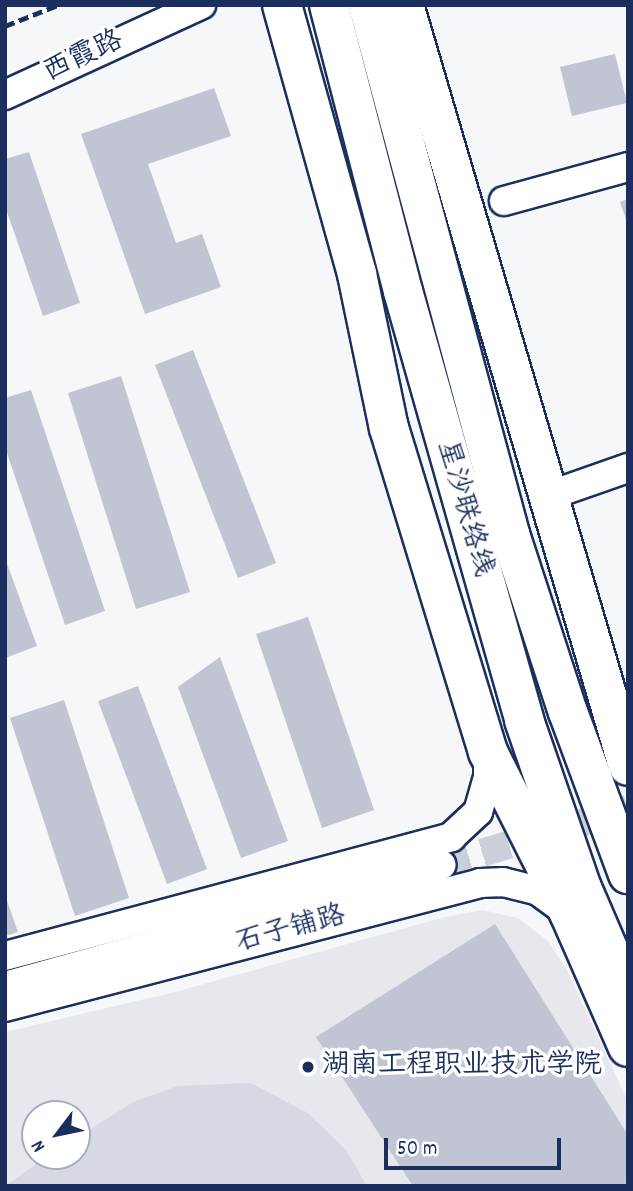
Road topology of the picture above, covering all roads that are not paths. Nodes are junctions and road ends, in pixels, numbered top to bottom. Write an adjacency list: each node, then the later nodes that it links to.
1 (201, 5): 6 (street, 西霞路)
2 (282, 5): 12 (main road)
3 (368, 5): 15 (main road)
4 (404, 5): 10 (main road)
5 (330, 8): 19 (main road, 星沙联络线)
6 (5, 95)
7 (628, 167): 8 (street)
8 (504, 201)
9 (628, 468): 10 (street)
10 (548, 496): 11 (main road)
11 (622, 729): 13 (main road)
12 (488, 752): 16 (main road); 17 (street, 石子铺路)
13 (628, 766)
14 (442, 865): 18 (street, 石子铺路)
15 (628, 874)
16 (570, 915): 20 (street, 石子铺路); 21 (main road)
17 (5, 956)
18 (5, 986)
19 (628, 995)
20 (5, 1007)
21 (628, 1047)

